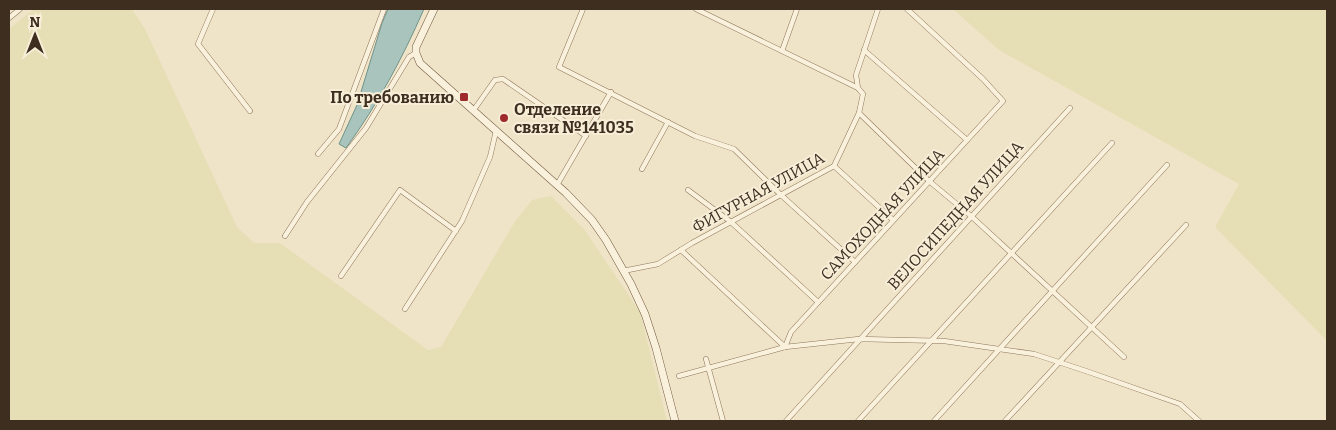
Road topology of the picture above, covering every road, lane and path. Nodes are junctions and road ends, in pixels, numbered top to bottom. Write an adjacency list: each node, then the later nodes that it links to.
1 (20, 9): 10 (street)
2 (213, 9): 17 (street)
3 (384, 9): 25 (street)
4 (434, 9): 13 (street)
5 (583, 9): 15 (street)
6 (696, 9): 12 (street)
7 (796, 9): 12 (street)
8 (878, 9): 11 (street, ФИГУРНАЯ УЛИЦА)
9 (907, 9): 23 (street, САМОХОДНАЯ УЛИЦА)
10 (9, 18)
11 (864, 50): 14 (street, ФИГУРНАЯ УЛИЦА); 23 (street)
12 (782, 51): 14 (street)
13 (416, 53): 18 (street); 38 (street)
14 (858, 88): 19 (street, ФИГУРНАЯ УЛИЦА)
15 (611, 92): 20 (street); 22 (street)
16 (1070, 108): 33 (street, ВЕЛОСИПЕДНАЯ УЛИЦА)
17 (250, 111)
18 (473, 111): 21 (street); 22 (street)
19 (859, 114): 27 (street, ФИГУРНАЯ УЛИЦА); 29 (street)
20 (668, 122): 28 (street); 32 (street)
21 (496, 131): 30 (street); 37 (street)
22 (586, 136): 30 (street)
23 (967, 140): 29 (street, САМОХОДНАЯ УЛИЦА)
24 (1112, 143): 40 (street)
25 (318, 154)
26 (1166, 165): 44 (street)
27 (834, 166): 32 (street, ФИГУРНАЯ УЛИЦА); 34 (street)
28 (642, 169)
29 (929, 181): 33 (street); 34 (street, САМОХОДНАЯ УЛИЦА)
30 (557, 185): 42 (street)
31 (688, 190): 35 (street)
32 (781, 195): 35 (street, ФИГУРНАЯ УЛИЦА); 41 (street)
33 (971, 216): 40 (street); 48 (street, ВЕЛОСИПЕДНАЯ УЛИЦА)
34 (893, 220): 41 (street, САМОХОДНАЯ УЛИЦА)
35 (731, 222): 39 (street, ФИГУРНАЯ УЛИЦА); 45 (street)
36 (1186, 225): 47 (street)
37 (456, 232): 43 (street); 46 (street)
38 (285, 236)
39 (680, 250): 42 (street, ФИГУРНАЯ УЛИЦА); 50 (street)
40 (1012, 254): 44 (street); 49 (street)
41 (855, 262): 45 (street, САМОХОДНАЯ УЛИЦА)
42 (623, 271): 57 (street)
43 (341, 276)
44 (1052, 292): 47 (street); 51 (street)
45 (818, 302): 50 (street, САМОХОДНАЯ УЛИЦА)
46 (405, 309)
47 (1091, 327): 52 (street); 54 (street)
48 (859, 339): 49 (street); 50 (street); 59 (street, ВЕЛОСИПЕДНАЯ УЛИЦА)
49 (932, 341): 51 (street); 60 (street)
50 (785, 347): 55 (street)
51 (1000, 349): 54 (street); 61 (street)
52 (1124, 358)
53 (706, 359): 55 (street)
54 (1059, 362): 62 (street); 63 (street)
55 (709, 368): 56 (street); 58 (street)
56 (679, 376)
57 (675, 421)
58 (722, 421)
59 (786, 421)
60 (858, 421)
61 (934, 421)
62 (1005, 421)
63 (1199, 421)

